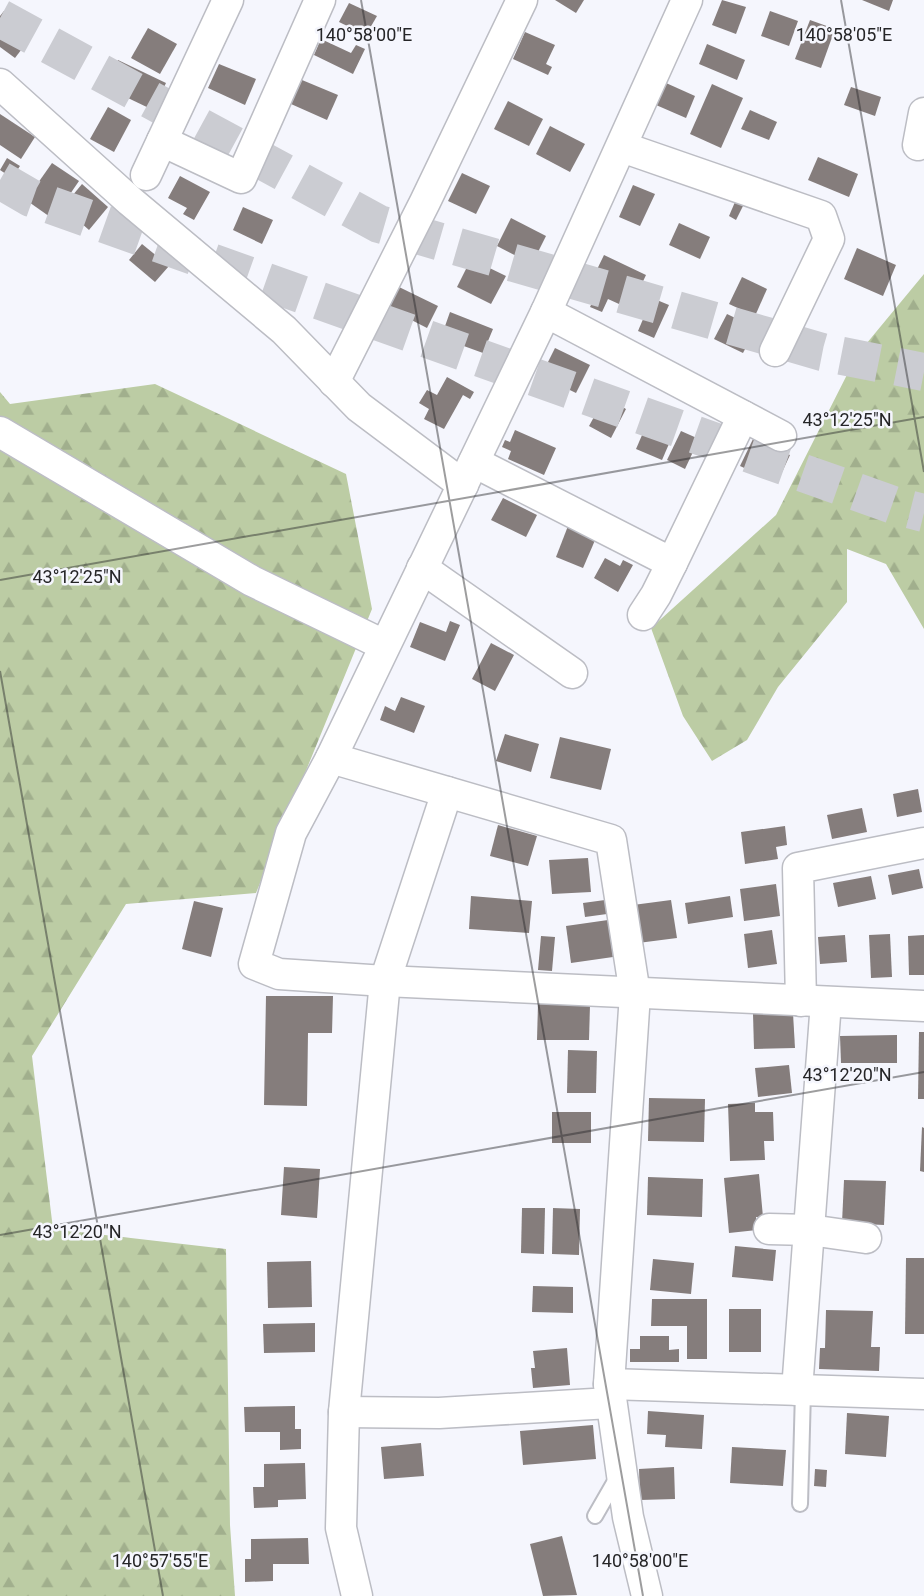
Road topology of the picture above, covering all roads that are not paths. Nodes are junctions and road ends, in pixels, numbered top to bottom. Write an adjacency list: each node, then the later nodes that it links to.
1 (228, 0): 7 (street)
2 (320, 0): 7 (street)
3 (522, 0): 13 (street)
4 (687, 0): 9 (street)
5 (0, 84): 13 (street)
6 (924, 113): 8 (street)
7 (162, 141): 10 (street)
8 (918, 145)
9 (622, 147): 11 (street); 12 (street)
10 (146, 175)
11 (546, 312): 14 (street); 17 (street)
12 (775, 351)
13 (334, 382): 17 (street)
14 (743, 416): 16 (street); 18 (street)
15 (0, 432): 21 (street)
16 (781, 436)
17 (469, 473): 18 (street); 19 (street)
18 (672, 563): 20 (street)
19 (422, 568): 21 (street); 22 (street)
20 (643, 615)
21 (384, 645): 23 (street)
22 (572, 673)
23 (331, 758): 24 (street); 26 (street)
24 (447, 792): 26 (street); 27 (street)
25 (924, 843): 28 (street)
26 (385, 981): 27 (street); 36 (street)
27 (635, 994): 28 (street); 34 (street)
28 (813, 1001): 29 (street); 31 (street)
29 (924, 1006)
30 (769, 1229): 31 (street)
31 (810, 1230): 32 (street); 33 (street)
32 (866, 1238)
33 (800, 1391): 34 (street); 35 (street); 38 (lane)
34 (610, 1394): 36 (street); 37 (street)
35 (924, 1394)
36 (344, 1412): 40 (street)
37 (621, 1472): 39 (lane); 41 (street)
38 (800, 1504)
39 (594, 1516)
40 (357, 1596)
41 (647, 1596)

